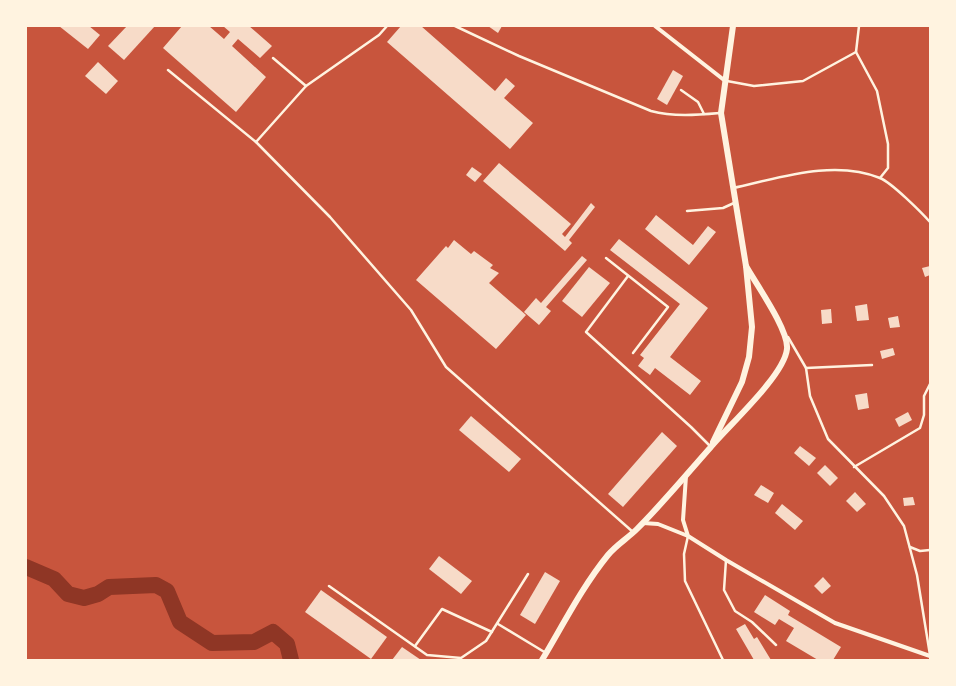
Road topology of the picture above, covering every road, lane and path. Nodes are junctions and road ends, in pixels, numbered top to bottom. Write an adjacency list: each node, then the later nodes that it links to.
1 (387, 26): 10 (lane)
2 (455, 26): 13 (lane)
3 (655, 26): 9 (street)
4 (733, 26): 9 (street)
5 (859, 26): 6 (lane)
6 (856, 52): 9 (lane); 15 (lane)
7 (273, 58): 10 (lane)
8 (168, 70): 14 (lane)
9 (724, 80): 12 (street)
10 (306, 86): 14 (lane)
11 (681, 90): 13 (lane)
12 (721, 113): 13 (lane); 16 (street)
13 (704, 114)
14 (256, 142): 32 (lane)
15 (880, 178): 16 (lane); 19 (lane)
16 (732, 188): 17 (street)
17 (734, 203): 18 (lane); 21 (street)
18 (687, 211)
19 (930, 222)
20 (606, 258): 22 (lane)
21 (746, 266): 23 (street); 28 (street)
22 (628, 276): 24 (lane); 28 (lane)
23 (782, 328): 26 (lane); 28 (street)
24 (633, 352)
25 (872, 365): 26 (lane)
26 (806, 368): 29 (lane)
27 (930, 384): 29 (lane)
28 (710, 447): 30 (street)
29 (854, 467): 34 (lane)
30 (686, 476): 31 (street); 33 (street)
31 (643, 523): 32 (street); 33 (street)
32 (633, 532): 43 (street)
33 (688, 536): 36 (street); 46 (lane)
34 (909, 546): 35 (lane); 44 (lane)
35 (930, 550)
36 (726, 560): 41 (lane); 44 (street)
37 (528, 574): 39 (lane)
38 (329, 586): 42 (lane)
39 (498, 624): 40 (lane); 43 (lane)
40 (492, 632): 42 (lane); 42 (lane)
41 (776, 645)
42 (414, 646)
43 (546, 654): 45 (street)
44 (930, 656)
45 (542, 660)
46 (723, 660)

